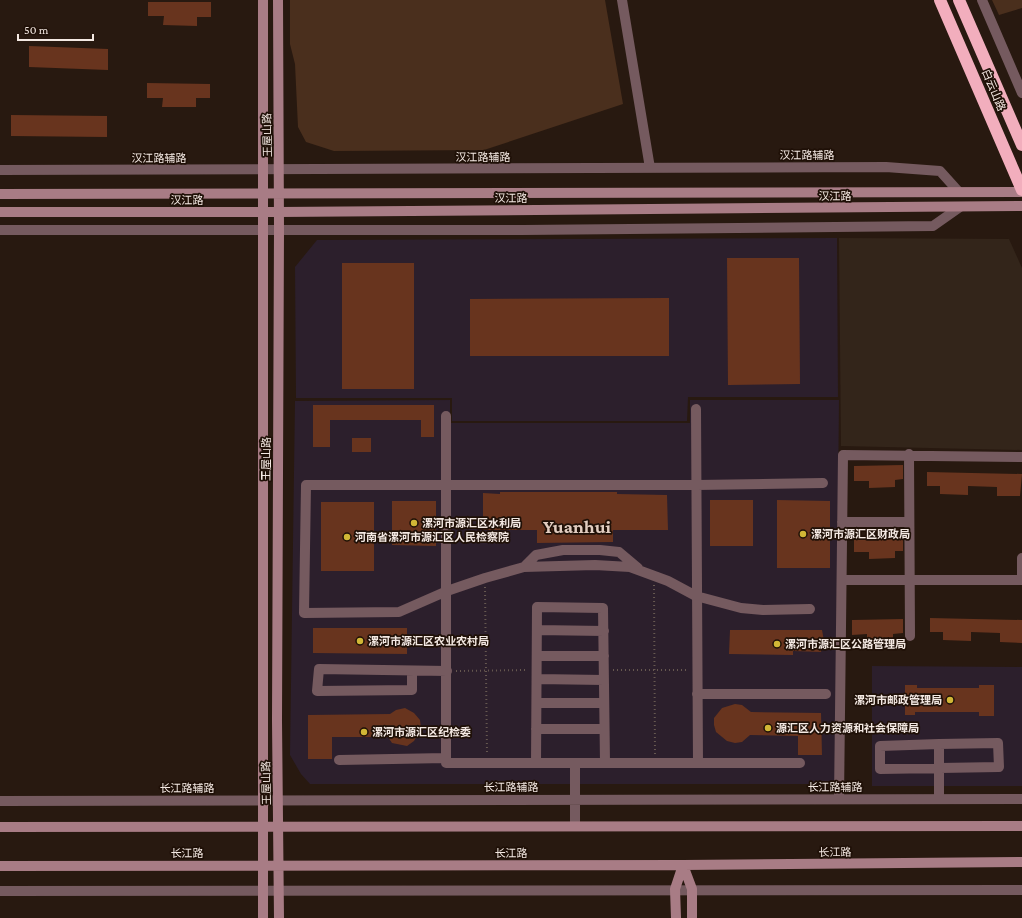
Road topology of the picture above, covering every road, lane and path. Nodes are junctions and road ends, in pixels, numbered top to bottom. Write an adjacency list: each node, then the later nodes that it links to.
1 (263, 0): 11 (street, 王屋山路)
2 (278, 0): 12 (street, 王屋山路)
3 (622, 0): 9 (street)
4 (940, 0): 14 (highway, 白云山路)
5 (959, 0): 8 (highway, 白云山路)
6 (982, 0): 7 (street)
7 (1022, 93)
8 (1022, 145)
9 (650, 168): 12 (street, 汉江路辅路); 13 (street, 汉江路辅路)
10 (0, 170): 11 (street, 汉江路辅路)
11 (263, 170): 12 (street, 汉江路辅路); 16 (street, 王屋山路)
12 (280, 170): 17 (street, 王屋山路)
13 (958, 191): 14 (street, 汉江路); 17 (street, 汉江路)
14 (1022, 191)
15 (0, 194): 16 (street, 汉江路)
16 (264, 194): 17 (street, 汉江路); 21 (street, 王屋山路)
17 (279, 194): 22 (street, 王屋山路)
18 (1022, 206): 19 (street, 汉江路)
19 (960, 207): 22 (street, 汉江路); 24 (street)
20 (0, 212): 21 (street, 汉江路)
21 (263, 212): 22 (street, 汉江路); 23 (street, 王屋山路)
22 (279, 212): 24 (street, 王屋山路)
23 (263, 229): 24 (street); 25 (street); 78 (street, 王屋山路)
24 (280, 229): 79 (street, 王屋山路)
25 (0, 230)
26 (696, 409): 32 (street)
27 (446, 416): 31 (street)
28 (909, 454): 29 (street); 33 (street); 34 (street)
29 (1022, 457)
30 (823, 483): 32 (street)
31 (447, 485): 32 (street); 42 (street); 42 (street)
32 (696, 485): 43 (street)
33 (842, 522): 34 (street); 40 (street)
34 (909, 522): 41 (street)
35 (1022, 558): 41 (street)
36 (524, 567): 37 (street); 37 (street); 39 (street)
37 (642, 572): 38 (street)
38 (654, 576): 43 (street); 51 (path)
39 (485, 578): 42 (street); 50 (path)
40 (842, 580): 41 (street); 76 (street)
41 (909, 580): 47 (street)
42 (447, 592): 54 (street)
43 (696, 596): 44 (street); 52 (street)
44 (810, 609)
45 (537, 630): 46 (street); 46 (street); 48 (street)
46 (604, 631): 49 (street)
47 (910, 636)
48 (537, 656): 49 (street); 55 (street)
49 (604, 656): 56 (street)
50 (486, 670): 54 (path); 55 (path); 66 (path)
51 (655, 670): 52 (path); 56 (path); 70 (path)
52 (697, 670): 57 (street)
53 (412, 671): 53 (street); 54 (street)
54 (447, 671): 64 (street)
55 (537, 675): 56 (street); 59 (street)
56 (604, 675): 60 (street)
57 (697, 694): 58 (street); 72 (street)
58 (826, 694)
59 (537, 703): 60 (street); 61 (street)
60 (604, 703): 62 (street)
61 (536, 729): 62 (street); 67 (street)
62 (604, 729): 69 (street)
63 (939, 744): 73 (street); 73 (street); 73 (street)
64 (446, 758): 65 (street); 66 (street)
65 (339, 760)
66 (487, 763): 67 (street)
67 (536, 763): 68 (street)
68 (575, 763): 69 (street); 75 (street)
69 (605, 763): 70 (street)
70 (656, 763): 72 (street)
71 (800, 763): 72 (street)
72 (698, 764)
73 (939, 768): 74 (street)
74 (939, 798): 76 (street, 长江路辅路); 77 (street, 长江路辅路)
75 (575, 799): 76 (street, 长江路辅路); 79 (street, 长江路辅路); 82 (street)
76 (839, 799)
77 (1022, 799)
78 (264, 800): 79 (street, 长江路辅路); 80 (street, 长江路辅路); 85 (street, 王屋山路)
79 (278, 800): 81 (street, 王屋山路)
80 (0, 801)
81 (278, 826): 82 (street); 85 (street); 88 (street, 王屋山路)
82 (575, 826): 83 (street)
83 (1022, 826)
84 (0, 827): 85 (street)
85 (264, 827): 87 (street, 王屋山路)
86 (1022, 862): 89 (street, 长江路)
87 (264, 864): 88 (street, 长江路); 90 (street, 长江路); 91 (street, 王屋山路)
88 (278, 864): 89 (street, 长江路); 92 (street, 王屋山路)
89 (683, 865): 93 (street); 94 (street)
90 (0, 866)
91 (264, 889): 92 (street); 96 (street); 97 (street, 王屋山路)
92 (279, 889): 93 (street); 98 (street, 王屋山路)
93 (675, 889): 94 (street); 99 (street)
94 (692, 889): 95 (street); 100 (street)
95 (1022, 890)
96 (0, 891)
97 (263, 918)
98 (279, 918)
99 (676, 918)
100 (692, 918)

